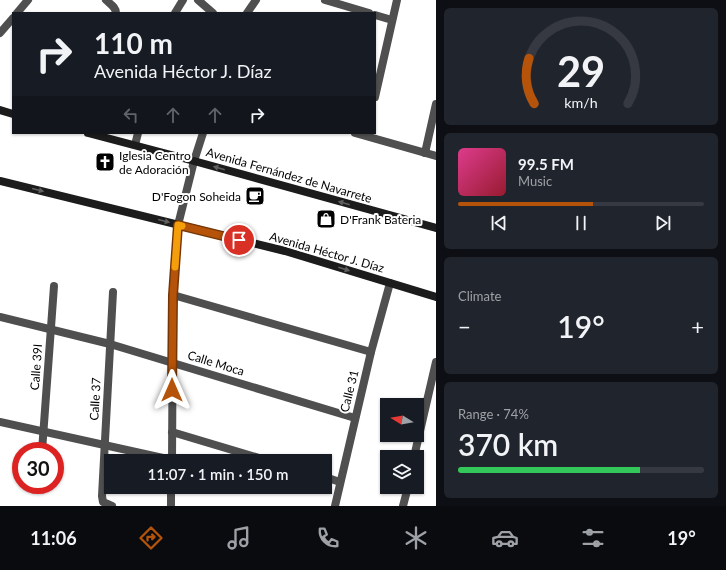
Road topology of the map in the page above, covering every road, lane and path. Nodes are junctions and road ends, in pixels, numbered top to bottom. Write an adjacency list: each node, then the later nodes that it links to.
1 (28, 0): 8 (street)
2 (106, 0): 9 (street)
3 (183, 0): 10 (street)
4 (198, 0): 11 (street)
5 (256, 0): 12 (street)
6 (326, 0): 13 (street)
7 (397, 0): 16 (street)
8 (18, 12)
9 (116, 12)
10 (176, 12)
11 (212, 12)
12 (248, 12)
13 (366, 12)
14 (376, 15): 16 (street)
15 (12, 19): 17 (street)
16 (392, 20): 18 (street)
17 (0, 33)
18 (377, 80)
19 (436, 104): 27 (street)
20 (0, 110): 21 (street)
21 (12, 114)
22 (92, 134): 26 (street, Avenida Fernández de Navarrete)
23 (138, 134): 26 (street)
24 (203, 134): 29 (street)
25 (367, 135): 27 (street)
26 (135, 145): 29 (street, Avenida Fernández de Navarrete)
27 (425, 153): 28 (street)
28 (436, 156)
29 (194, 161): 31 (street); 32 (street, Avenida Fernández de Navarrete, one-way to 29)
30 (0, 181): 31 (street, Avenida Héctor J. Díaz, one-way to 31)
31 (178, 225): 33 (street, Avenida Héctor J. Díaz, one-way to 33); 36 (street)
32 (436, 228)
33 (390, 283): 37 (street, Avenida Héctor J. Díaz); 41 (street, Calle 31)
34 (54, 286): 39 (street, Calle 39I)
35 (113, 292): 40 (street, Calle 37)
36 (173, 295): 41 (street); 42 (street)
37 (436, 297)
38 (0, 317): 39 (street, Calle Moca)
39 (51, 329): 40 (street, Calle Moca); 46 (street, Calle 39I)
40 (110, 344): 42 (street, Calle Moca); 49 (street, Calle 37)
41 (371, 352): 44 (street, Calle 31)
42 (173, 362): 44 (street, Calle Moca); 47 (street)
43 (436, 362): 50 (street)
44 (355, 418): 55 (street, Calle 31)
45 (0, 422): 46 (street)
46 (43, 431): 48 (street, Calle 39I); 49 (street)
47 (172, 432): 52 (street); 53 (street)
48 (42, 442)
49 (105, 445): 51 (street); 58 (street, Calle 37)
50 (416, 450)
51 (143, 454)
52 (172, 454)
53 (246, 454)
54 (332, 479): 55 (street)
55 (340, 482): 60 (street, Calle 31)
56 (171, 494): 59 (street)
57 (406, 494): 61 (street)
58 (110, 506)
59 (171, 506)
60 (335, 506)
61 (403, 506)

